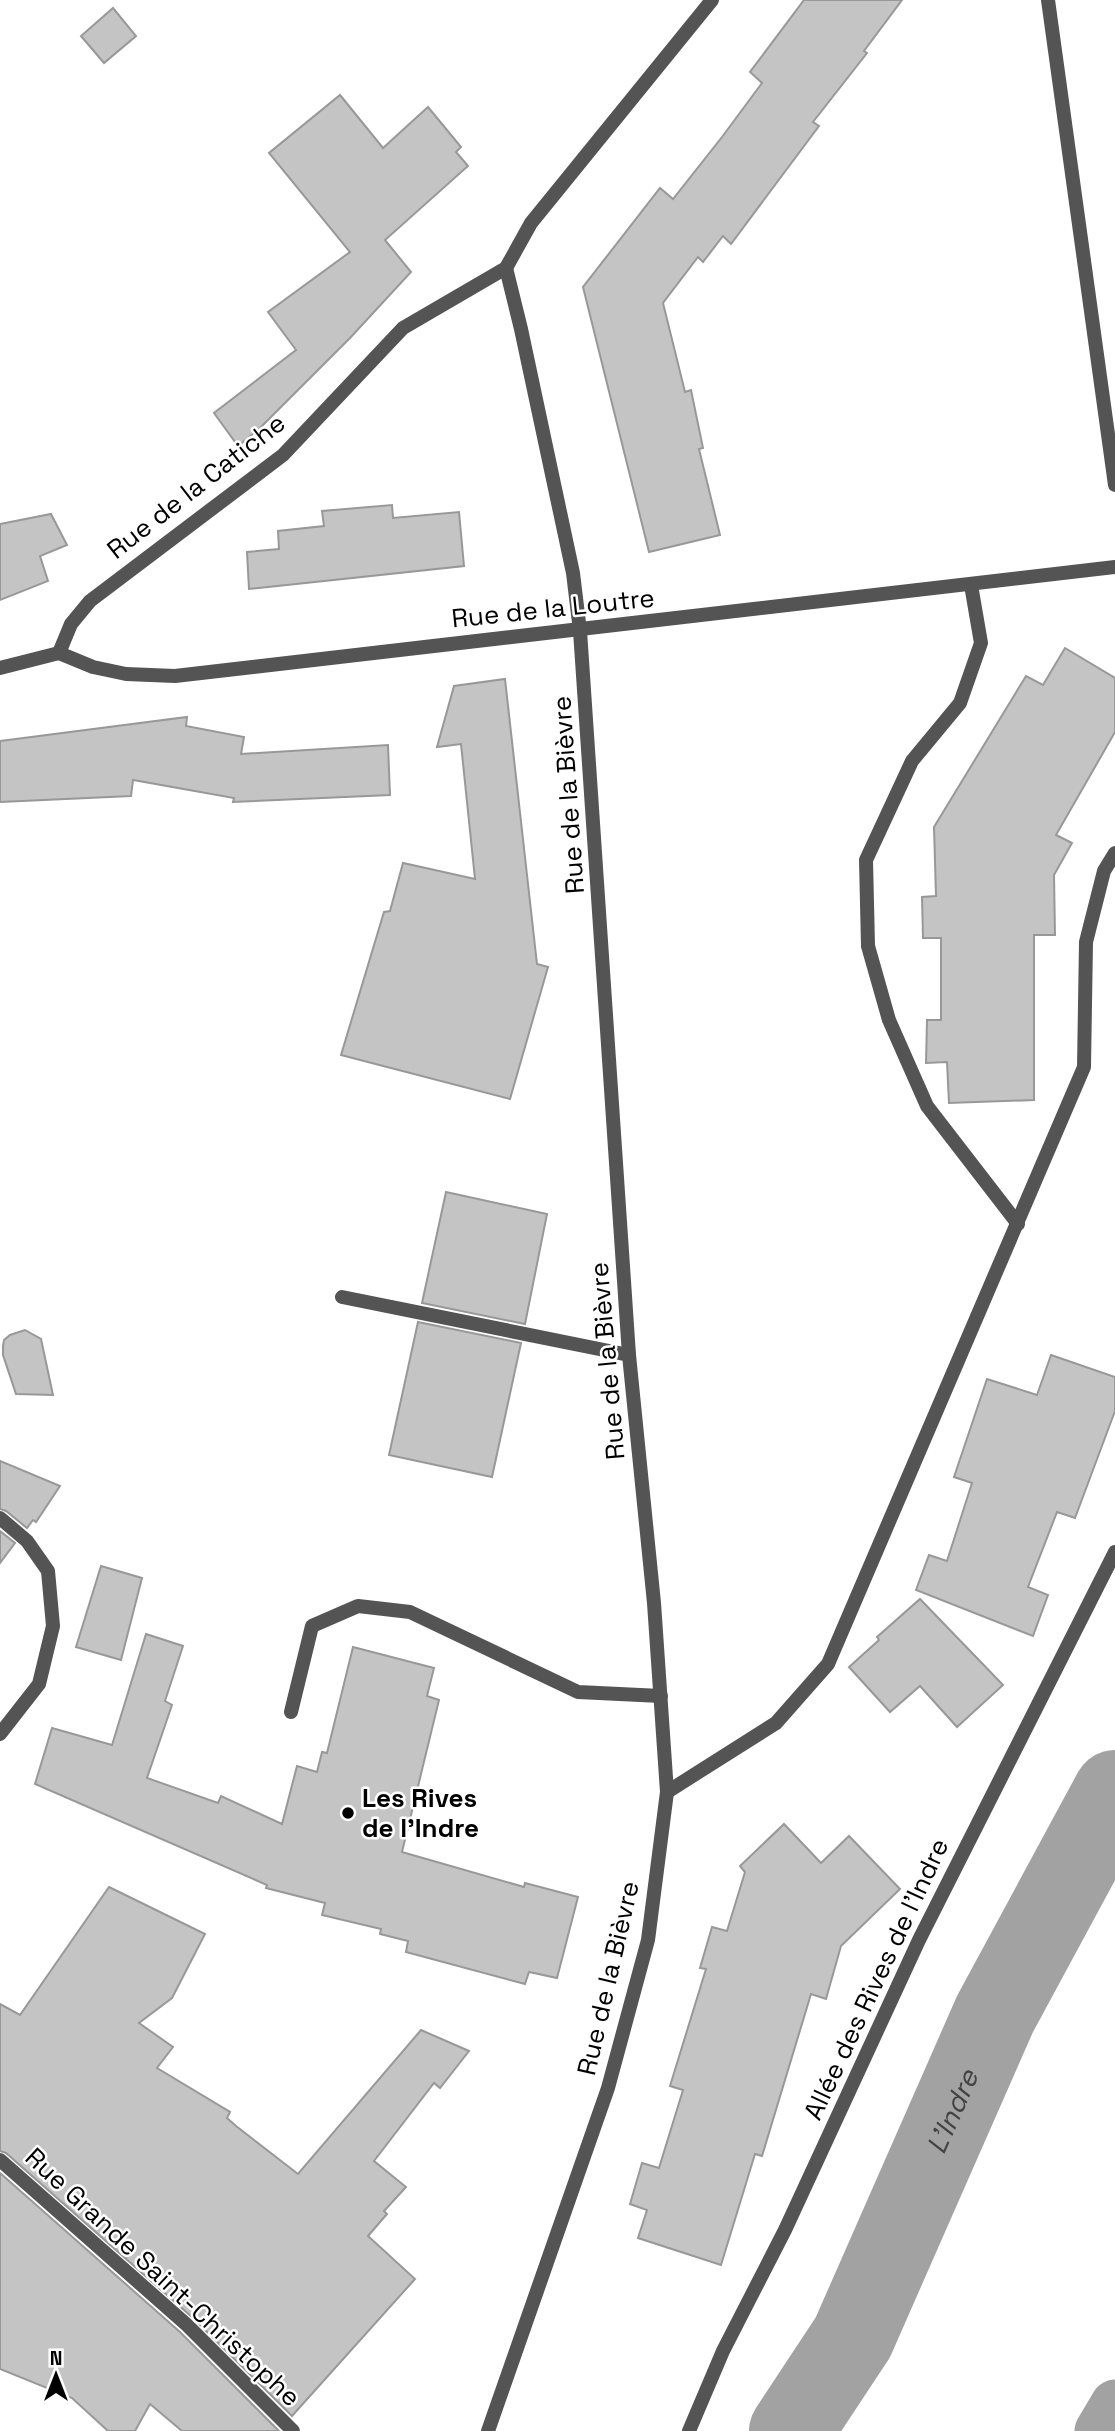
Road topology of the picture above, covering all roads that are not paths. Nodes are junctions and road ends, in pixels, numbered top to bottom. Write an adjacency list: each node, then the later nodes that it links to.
1 (712, 0): 3 (street)
2 (1048, 0): 4 (street)
3 (506, 268): 7 (street, Rue de la Bièvre); 8 (street, Rue de la Catiche)
4 (1115, 485)
5 (1115, 567): 6 (street, Rue de la Loutre)
6 (971, 585): 7 (street, Rue de la Loutre); 11 (street)
7 (580, 631): 8 (street, Rue de la Loutre); 13 (street, Rue de la Bièvre)
8 (59, 653): 9 (street)
9 (0, 668)
10 (1115, 853): 11 (street)
11 (1018, 1224): 19 (street)
12 (342, 1297): 13 (street)
13 (629, 1355): 16 (street, Rue de la Bièvre)
14 (0, 1518): 18 (street)
15 (1115, 1552): 23 (street, Allée des Rives de l'Indre)
16 (661, 1696): 17 (street); 19 (street, Rue de la Bièvre)
17 (291, 1712)
18 (0, 1734)
19 (667, 1792): 22 (street, Rue de la Bièvre)
20 (0, 2160): 21 (street, Rue Grande Saint-Christophe)
21 (293, 2431)
22 (488, 2431)
23 (689, 2431)

